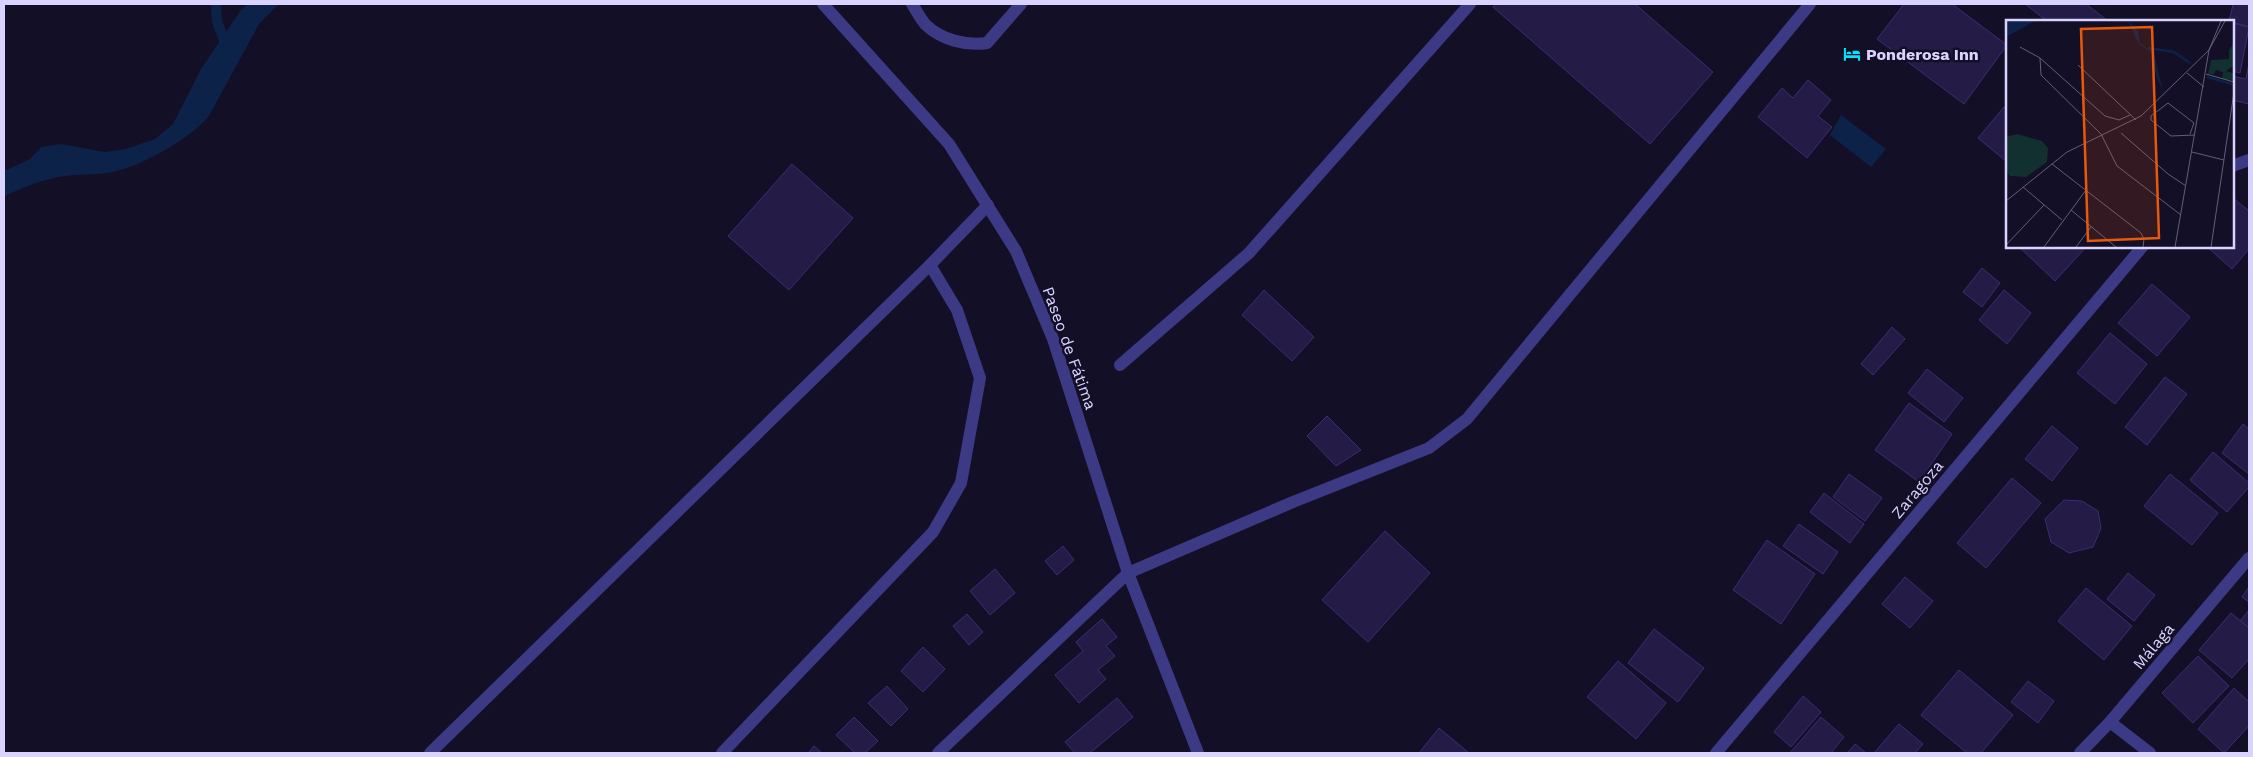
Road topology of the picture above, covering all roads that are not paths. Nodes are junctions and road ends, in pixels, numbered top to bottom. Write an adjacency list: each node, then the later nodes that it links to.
1 (823, 4): 8 (street, Paseo de Fátima)
2 (912, 4): 3 (street)
3 (1021, 4)
4 (1470, 4): 11 (street)
5 (1810, 4): 13 (street)
6 (2249, 160): 7 (street)
7 (2233, 166)
8 (988, 205): 10 (street); 13 (street, Paseo de Fátima)
9 (2141, 248): 19 (street, Zaragoza)
10 (930, 265): 15 (street); 16 (street)
11 (1120, 365)
12 (2249, 558): 14 (street, Málaga)
13 (1128, 573): 17 (street); 18 (street, Paseo de Fátima)
14 (2110, 722): 20 (street, Málaga); 21 (street)
15 (430, 753)
16 (722, 753)
17 (938, 753)
18 (1198, 753)
19 (1716, 753)
20 (2080, 753)
21 (2150, 753)

